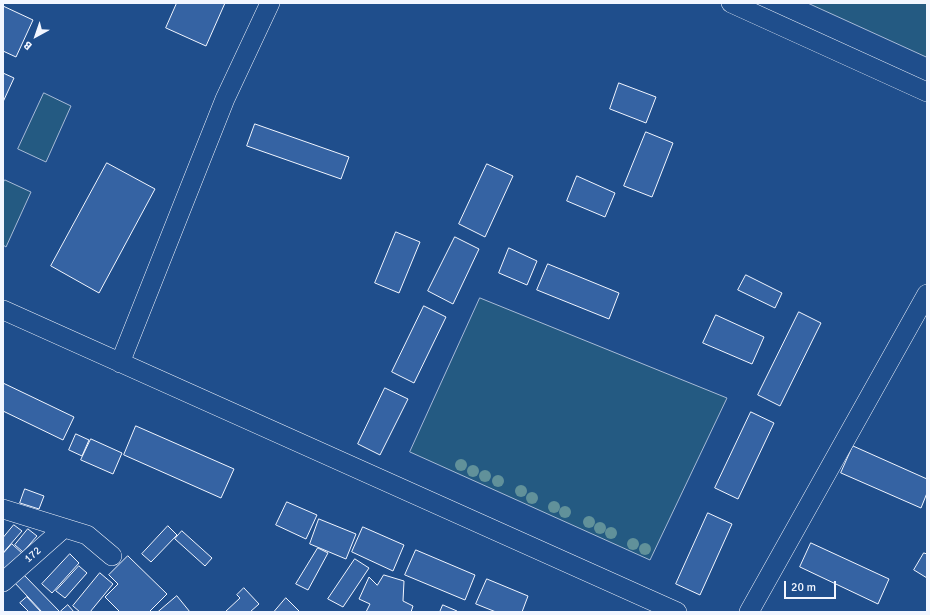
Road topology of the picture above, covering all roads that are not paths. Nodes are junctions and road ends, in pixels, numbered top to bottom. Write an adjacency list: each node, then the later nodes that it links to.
1 (270, 3): 6 (street)
2 (731, 3): 3 (street)
3 (927, 92)
4 (927, 294): 12 (street)
5 (3, 310): 6 (street)
6 (120, 363): 11 (street)
7 (3, 509): 8 (street)
8 (64, 528): 9 (street); 10 (street, 172)
9 (112, 556)
10 (3, 582)
11 (677, 612)
12 (749, 612)

